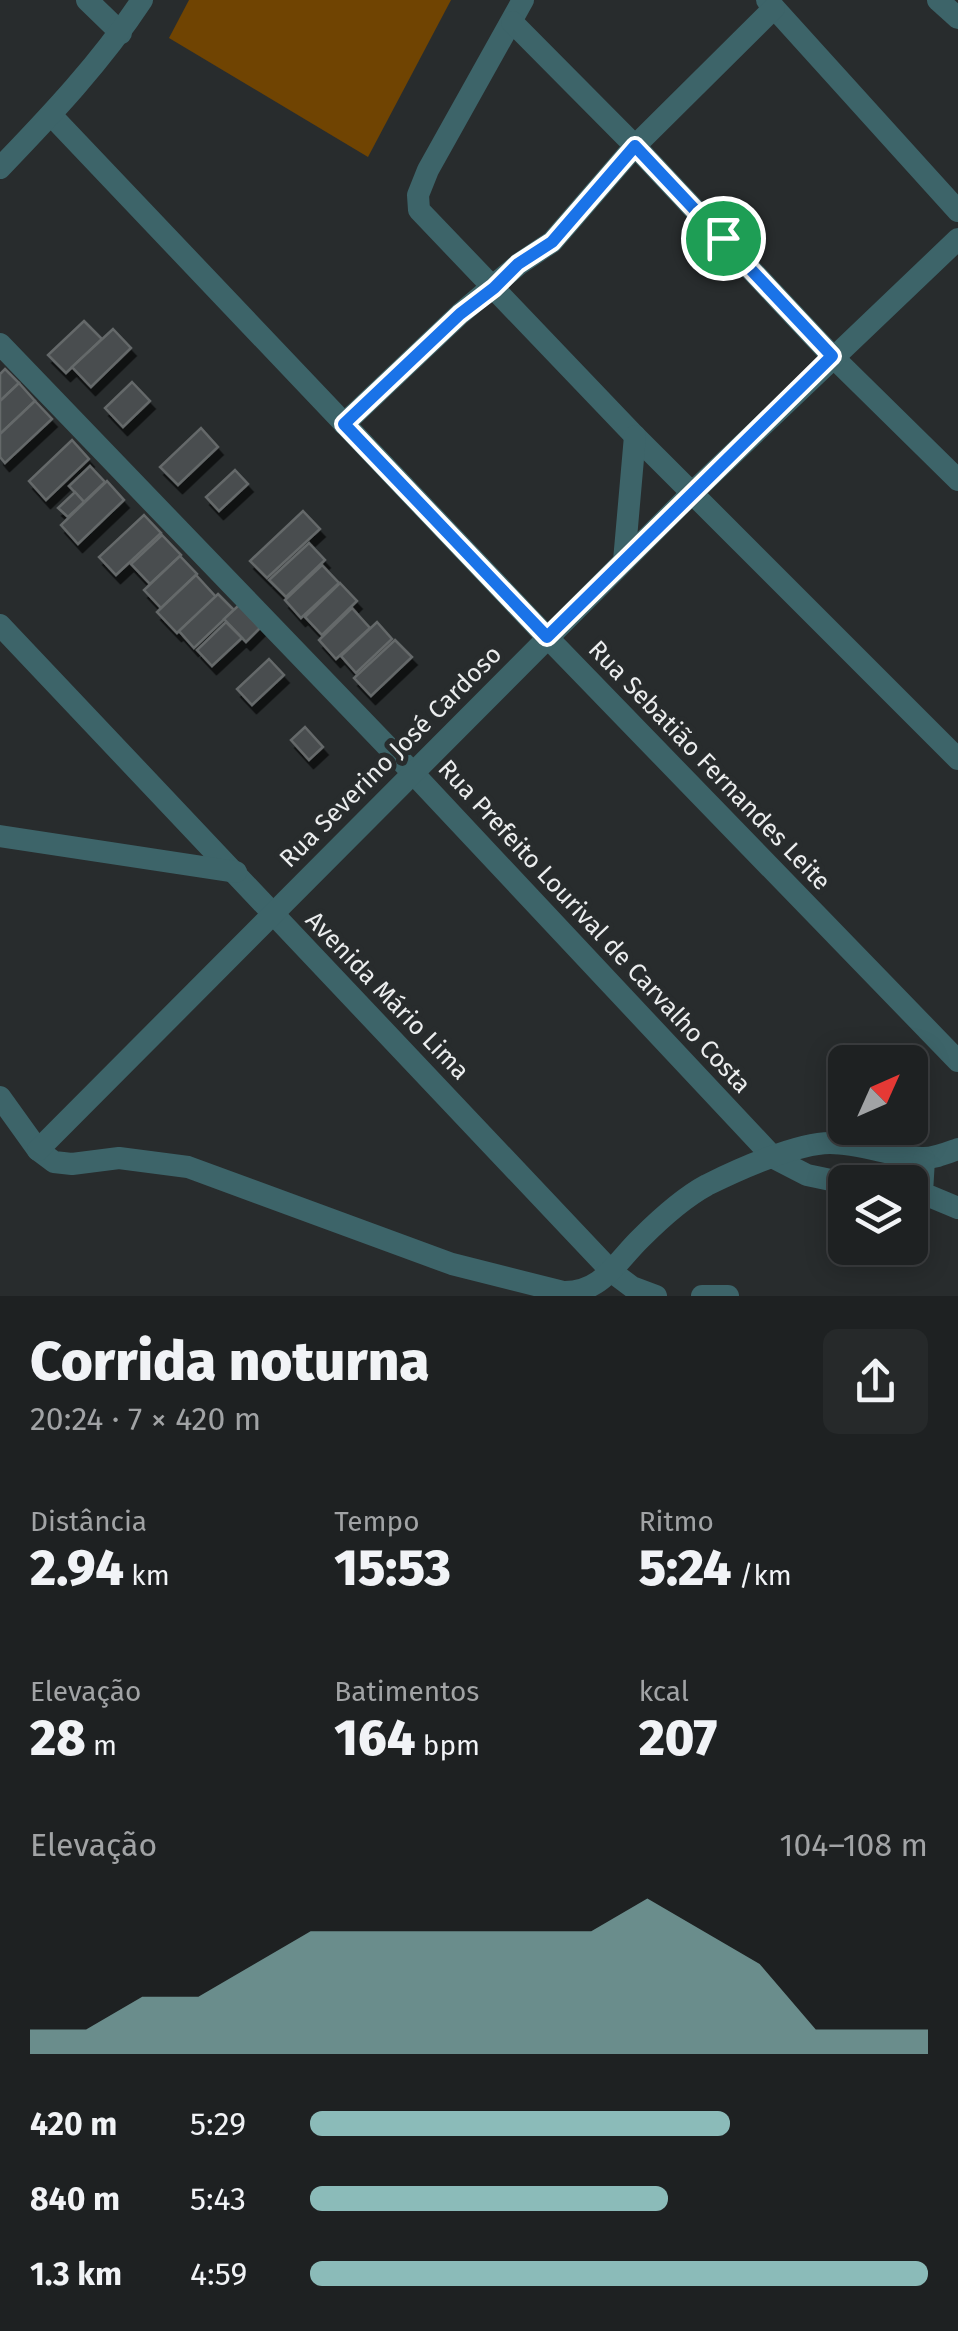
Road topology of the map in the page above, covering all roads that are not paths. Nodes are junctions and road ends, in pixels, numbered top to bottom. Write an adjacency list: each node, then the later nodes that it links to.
1 (87, 0): 8 (street)
2 (142, 0): 8 (street)
3 (524, 0): 7 (street)
4 (938, 0): 6 (street)
5 (771, 4): 10 (street); 12 (street)
6 (958, 18)
7 (512, 22): 10 (street); 14 (street)
8 (120, 33): 9 (street)
9 (51, 115): 11 (street); 17 (street, Rua Sebatião Fernandes Leite)
10 (635, 146): 14 (street); 16 (street)
11 (0, 168)
12 (958, 211)
13 (958, 239): 16 (street, Rua Severino José Cardoso)
14 (494, 288): 17 (street); 18 (street)
15 (0, 344): 25 (street, Rua Prefeito Lourival de Carvalho Costa)
16 (832, 356): 19 (street); 20 (street, Rua Severino José Cardoso)
17 (344, 424): 23 (street, Rua Sebatião Fernandes Leite)
18 (635, 436): 20 (street); 21 (street)
19 (958, 480)
20 (692, 493): 21 (street, Rua Severino José Cardoso); 24 (street)
21 (624, 561): 23 (street, Rua Severino José Cardoso)
22 (0, 626): 27 (street, Avenida Mário Lima)
23 (547, 637): 25 (street, Rua Severino José Cardoso); 29 (street, Rua Sebatião Fernandes Leite)
24 (958, 759)
25 (412, 772): 28 (street, Rua Severino José Cardoso); 33 (street, Rua Prefeito Lourival de Carvalho Costa)
26 (0, 836): 27 (street)
27 (236, 872): 28 (street, Avenida Mário Lima)
28 (272, 913): 32 (street, Rua Severino José Cardoso); 39 (street, Avenida Mário Lima)
29 (958, 1061)
30 (0, 1096): 32 (street)
31 (958, 1149): 34 (street)
32 (38, 1150): 39 (street)
33 (774, 1158): 34 (street); 36 (street); 39 (street)
34 (924, 1159): 35 (street)
35 (923, 1165)
36 (828, 1180)
37 (928, 1197): 38 (street)
38 (958, 1208)
39 (612, 1272): 40 (street, Avenida Mário Lima)
40 (656, 1296)
41 (702, 1296): 42 (street)
42 (728, 1296)

